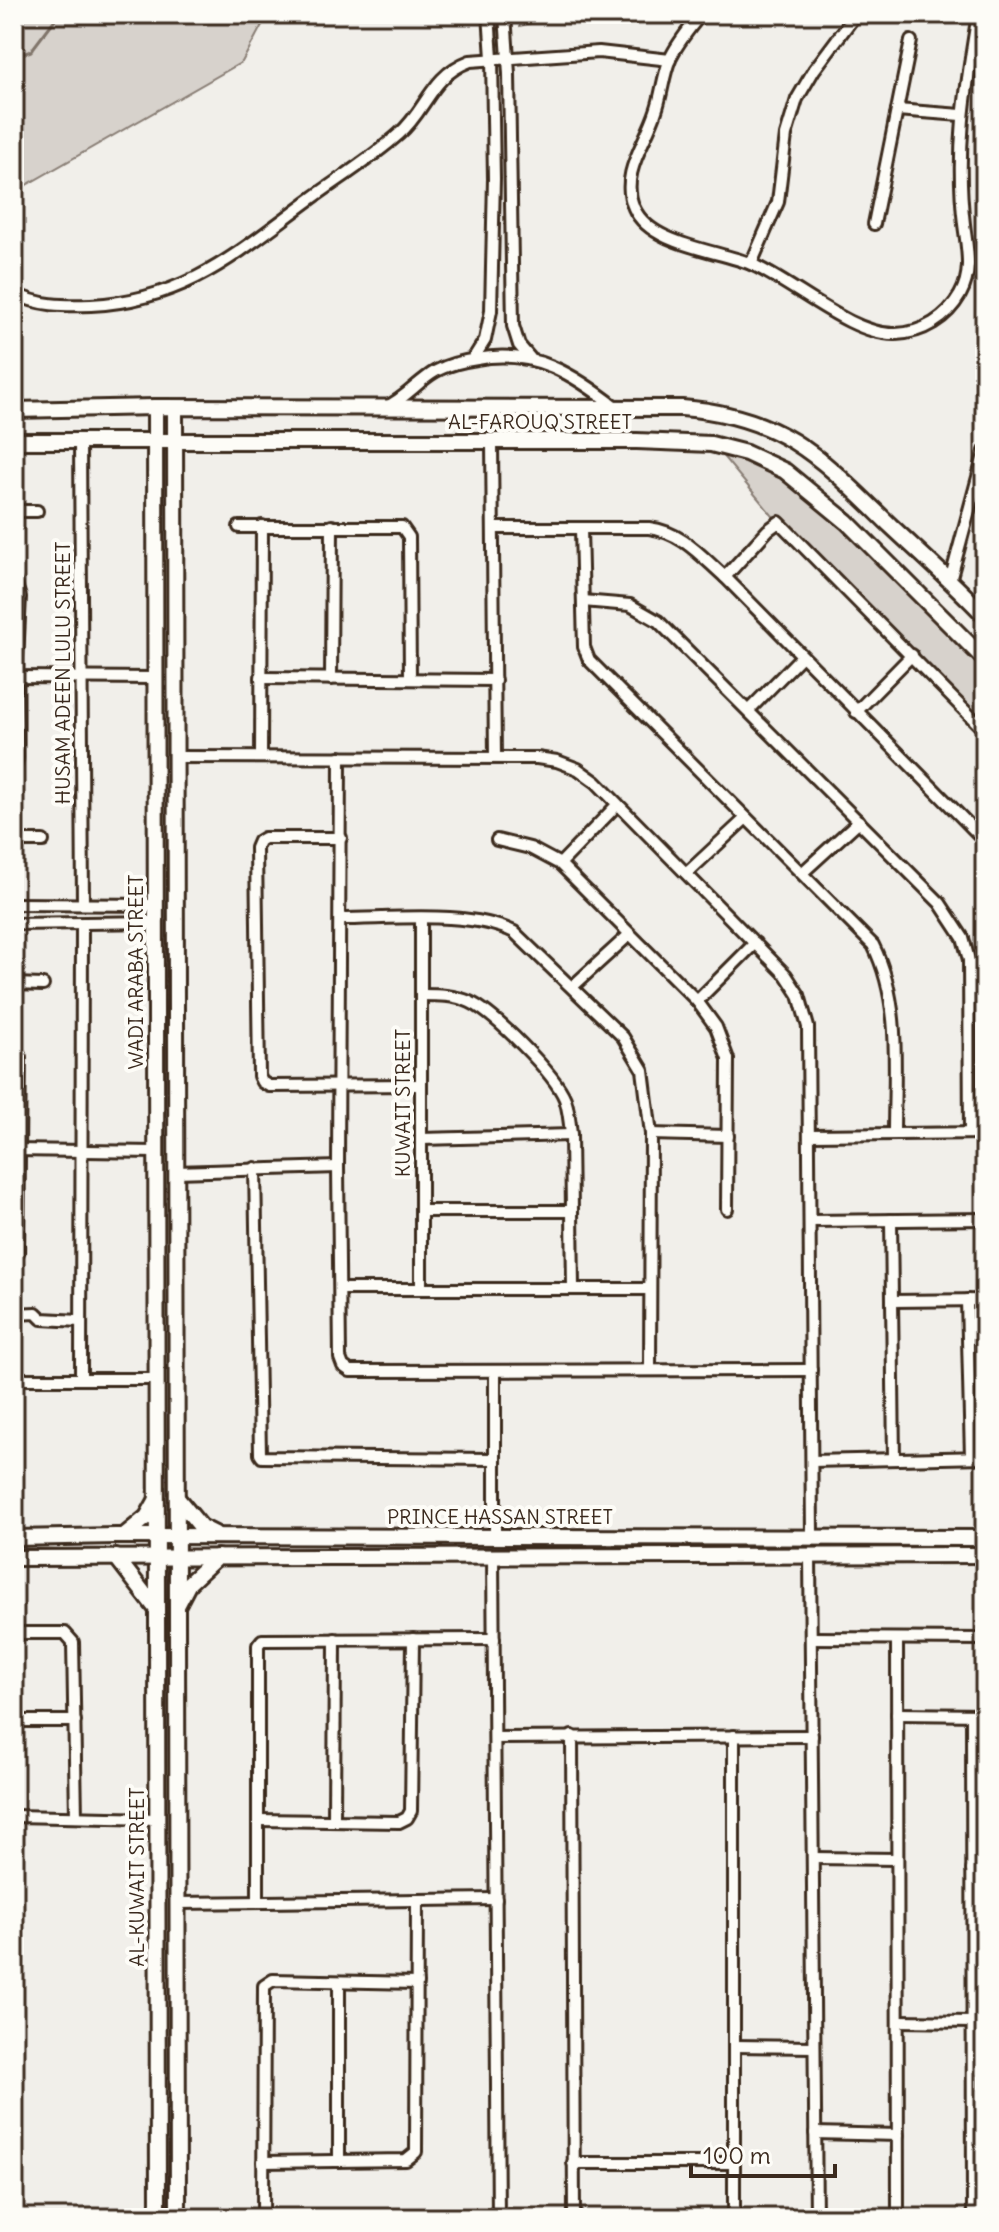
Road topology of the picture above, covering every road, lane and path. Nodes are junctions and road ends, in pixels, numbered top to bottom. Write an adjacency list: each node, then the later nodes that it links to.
1 (489, 14): 10 (street)
2 (505, 14): 6 (street)
3 (701, 14): 11 (street)
4 (856, 14): 15 (street)
5 (978, 14): 13 (street)
6 (507, 33): 8 (street); 9 (street)
7 (911, 41): 12 (street)
8 (542, 55): 9 (street); 11 (street)
9 (508, 57): 10 (street); 17 (street)
10 (492, 58): 16 (street); 18 (street)
11 (670, 60): 15 (street)
12 (897, 110): 13 (street); 14 (street)
13 (961, 115): 15 (street)
14 (874, 224)
15 (751, 264)
16 (14, 293)
17 (530, 358): 18 (street); 23 (street)
18 (473, 359): 21 (street)
19 (155, 407): 20 (main road, AL-FAROUQ STREET); 22 (main road, AL-FAROUQ STREET); 26 (main road, WADI ARABA STREET)
20 (175, 408): 21 (main road, AL-FAROUQ STREET); 27 (main road, WADI ARABA STREET)
21 (385, 408): 23 (main road, AL-FAROUQ STREET)
22 (14, 410)
23 (619, 410): 39 (main road, AL-FAROUQ STREET)
24 (14, 441): 25 (main road, AL-FAROUQ STREET)
25 (80, 441): 26 (main road, AL-FAROUQ STREET); 46 (street, HUSAM ADEEN LULU STREET)
26 (155, 441): 27 (main road, AL-FAROUQ STREET); 47 (main road, WADI ARABA STREET)
27 (175, 442): 28 (main road, AL-FAROUQ STREET); 57 (main road, WADI ARABA STREET)
28 (492, 443): 35 (street); 44 (main road, AL-FAROUQ STREET)
29 (985, 451): 39 (street)
30 (14, 511): 31 (street)
31 (37, 511)
32 (262, 526): 33 (street); 34 (street); 48 (street)
33 (332, 526): 49 (street); 50 (street)
34 (239, 527)
35 (493, 528): 36 (street); 51 (street)
36 (581, 529): 37 (street); 40 (street)
37 (725, 577): 42 (street); 43 (street)
38 (14, 580): 45 (street)
39 (950, 581): 41 (main road, AL-FAROUQ STREET)
40 (583, 601): 52 (street); 61 (street)
41 (985, 616)
42 (912, 655): 53 (street); 54 (street)
43 (802, 656): 52 (street); 53 (street)
44 (985, 660)
45 (15, 677): 46 (street); 59 (street)
46 (81, 678): 47 (street); 72 (street, HUSAM ADEEN LULU STREET)
47 (155, 678): 73 (main road, WADI ARABA STREET)
48 (261, 678): 49 (street); 55 (street)
49 (331, 679): 50 (street)
50 (410, 679): 51 (street)
51 (495, 680): 56 (street)
52 (749, 710): 62 (street)
53 (856, 712): 67 (street)
54 (985, 731)
55 (261, 755): 57 (street); 58 (street)
56 (495, 756): 58 (street); 60 (street)
57 (175, 757): 87 (main road, WADI ARABA STREET)
58 (340, 757): 63 (street)
59 (14, 773)
60 (617, 805): 68 (street); 69 (street)
61 (746, 818): 69 (street); 70 (street)
62 (859, 821): 70 (street); 91 (street)
63 (341, 838): 74 (street); 90 (street)
64 (497, 840): 68 (street)
65 (14, 841): 66 (street)
66 (43, 841)
67 (985, 841)
68 (560, 864): 79 (street)
69 (687, 873): 80 (street)
70 (802, 873): 94 (street)
71 (14, 904): 72 (street)
72 (83, 904): 73 (street)
73 (156, 905): 76 (main road, WADI ARABA STREET)
74 (341, 919): 75 (street); 90 (street)
75 (421, 919): 83 (street); 84 (street, KUWAIT STREET)
76 (156, 922): 78 (street); 88 (main road, WADI ARABA STREET)
77 (14, 924): 78 (street)
78 (82, 924): 99 (street)
79 (629, 935): 83 (street); 85 (street)
80 (755, 943): 85 (street); 96 (street)
81 (14, 984): 82 (street)
82 (43, 985)
83 (572, 987): 93 (street)
84 (421, 995): 89 (street, KUWAIT STREET); 95 (street)
85 (697, 1001): 97 (street)
86 (14, 1048): 100 (street)
87 (176, 1070): 88 (main road); 104 (main road, WADI ARABA STREET)
88 (156, 1071): 101 (main road, WADI ARABA STREET)
89 (421, 1085): 90 (street); 98 (street, KUWAIT STREET)
90 (338, 1086): 102 (street)
91 (970, 1133): 92 (street); 94 (street)
92 (985, 1133)
93 (651, 1134): 97 (street); 115 (street)
94 (894, 1134): 96 (street)
95 (571, 1135): 98 (street); 107 (street)
96 (811, 1135): 110 (street)
97 (728, 1136): 105 (street)
98 (421, 1139): 106 (street, KUWAIT STREET)
99 (81, 1149): 100 (street); 101 (street); 120 (street)
100 (16, 1150): 111 (street)
101 (156, 1152): 126 (main road, WADI ARABA STREET)
102 (338, 1167): 103 (street); 114 (street)
103 (255, 1168): 104 (street); 129 (street)
104 (176, 1172): 132 (main road, WADI ARABA STREET)
105 (727, 1209)
106 (421, 1211): 107 (street); 112 (street, KUWAIT STREET)
107 (572, 1211): 113 (street)
108 (985, 1219): 109 (street)
109 (891, 1220): 110 (street); 118 (street)
110 (811, 1221): 122 (street)
111 (14, 1253)
112 (421, 1287): 113 (street); 114 (street)
113 (573, 1288): 115 (street)
114 (341, 1289): 123 (street)
115 (649, 1289): 121 (street)
116 (967, 1300): 117 (street); 118 (street); 127 (street)
117 (985, 1300)
118 (892, 1301): 130 (street)
119 (14, 1314): 120 (street)
120 (80, 1321): 125 (street)
121 (650, 1369): 122 (street); 123 (street)
122 (811, 1370): 131 (street)
123 (495, 1372): 129 (street)
124 (14, 1379): 125 (street)
125 (81, 1379): 126 (street)
126 (156, 1379): 133 (main road, WADI ARABA STREET)
127 (971, 1457): 128 (street); 130 (street)
128 (985, 1457)
129 (493, 1459): 138 (street)
130 (894, 1459): 131 (street)
131 (812, 1461): 139 (street)
132 (177, 1498): 136 (main road, WADI ARABA STREET); 137 (main road)
133 (157, 1501): 134 (main road); 135 (main road, WADI ARABA STREET)
134 (116, 1536): 135 (main road, PRINCE HASSAN STREET); 140 (main road, PRINCE HASSAN STREET)
135 (157, 1536): 136 (main road, PRINCE HASSAN STREET); 146 (main road, AL-KUWAIT STREET)
136 (177, 1536): 137 (main road, PRINCE HASSAN STREET); 147 (main road, AL-KUWAIT STREET)
137 (220, 1536): 138 (main road, PRINCE HASSAN STREET)
138 (495, 1537): 139 (main road, PRINCE HASSAN STREET)
139 (812, 1537): 141 (main road, PRINCE HASSAN STREET)
140 (14, 1538)
141 (985, 1538)
142 (810, 1555): 143 (main road, PRINCE HASSAN STREET); 144 (main road, PRINCE HASSAN STREET); 153 (street)
143 (985, 1555)
144 (493, 1556): 148 (main road, PRINCE HASSAN STREET); 156 (street)
145 (116, 1557): 146 (main road, PRINCE HASSAN STREET); 149 (main road, PRINCE HASSAN STREET); 151 (main road)
146 (157, 1557): 147 (main road, PRINCE HASSAN STREET); 151 (main road, AL-KUWAIT STREET)
147 (177, 1557): 148 (main road, PRINCE HASSAN STREET); 150 (main road, AL-KUWAIT STREET)
148 (217, 1557): 150 (main road)
149 (14, 1558)
150 (177, 1608): 180 (main road, AL-KUWAIT STREET)
151 (157, 1610): 170 (main road, AL-KUWAIT STREET)
152 (14, 1633): 163 (street)
153 (811, 1638): 157 (street); 166 (street)
154 (335, 1639): 155 (street); 171 (street); 172 (street)
155 (413, 1639): 156 (street); 172 (street)
156 (494, 1639): 167 (street)
157 (897, 1639): 158 (street); 159 (street)
158 (985, 1639)
159 (897, 1714): 160 (street); 174 (street)
160 (972, 1715): 161 (street); 175 (street)
161 (985, 1715)
162 (14, 1721): 163 (street)
163 (75, 1721): 169 (street)
164 (572, 1736): 165 (street); 167 (street); 193 (street)
165 (734, 1736): 166 (street); 185 (street)
166 (812, 1736): 173 (street)
167 (495, 1738): 177 (street)
168 (14, 1816): 169 (street)
169 (76, 1817): 170 (street)
170 (157, 1819): 188 (main road, AL-KUWAIT STREET)
171 (258, 1820): 172 (street); 179 (street)
172 (334, 1820)
173 (813, 1858): 174 (street); 186 (street)
174 (897, 1859): 183 (street)
175 (972, 1870): 176 (street); 184 (street)
176 (985, 1870)
177 (496, 1899): 178 (street); 200 (street)
178 (417, 1901): 179 (street); 182 (street)
179 (258, 1902): 180 (street)
180 (177, 1903): 187 (main road, AL-KUWAIT STREET)
181 (339, 1982): 182 (street); 191 (street); 192 (street)
182 (417, 1983): 191 (street)
183 (898, 2021): 184 (street); 190 (street)
184 (972, 2022): 195 (street)
185 (734, 2046): 186 (street); 194 (street)
186 (814, 2047): 189 (street)
187 (177, 2049): 188 (main road); 198 (main road, AL-KUWAIT STREET)
188 (158, 2051): 197 (main road, AL-KUWAIT STREET)
189 (815, 2133): 190 (street); 203 (street)
190 (898, 2135): 204 (street)
191 (339, 2161): 192 (street)
192 (263, 2162): 199 (street)
193 (573, 2163): 194 (street); 201 (street)
194 (734, 2163): 202 (street)
195 (972, 2179): 196 (street); 205 (street)
196 (985, 2179)
197 (158, 2218)
198 (178, 2218)
199 (263, 2218)
200 (498, 2218)
201 (574, 2218)
202 (734, 2218)
203 (816, 2218)
204 (898, 2218)
205 (973, 2218)

